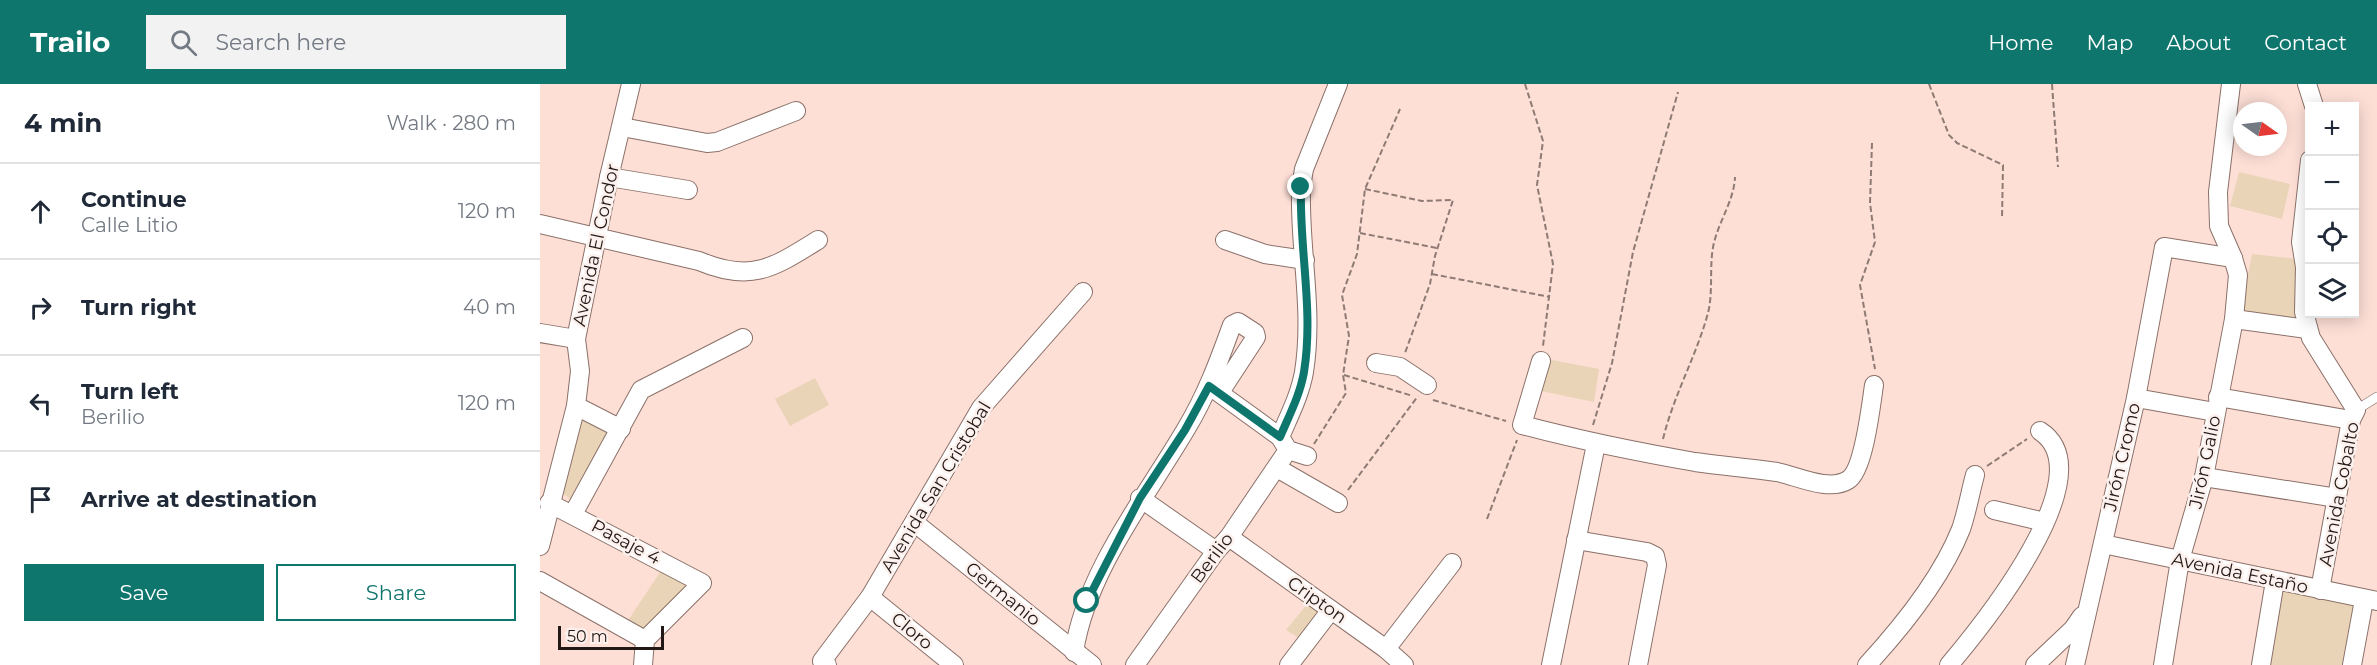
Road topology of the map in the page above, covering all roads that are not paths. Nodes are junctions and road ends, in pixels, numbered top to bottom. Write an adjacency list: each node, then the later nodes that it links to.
1 (631, 84): 7 (street, Avenida El Condor)
2 (1338, 84): 16 (street, Berilio)
3 (2231, 84): 15 (street, Jirón Galio)
4 (2307, 84): 5 (street)
5 (2313, 102)
6 (796, 111): 7 (street)
7 (622, 128): 8 (street, Avenida El Condor)
8 (609, 177): 9 (street); 12 (street, Avenida El Condor)
9 (688, 190)
10 (2305, 206): 19 (street, Avenida Cobalto)
11 (540, 224): 12 (street)
12 (596, 236): 13 (street); 22 (street, Avenida El Condor)
13 (818, 240)
14 (1225, 240): 16 (street)
15 (2233, 258): 18 (street, Jirón Galio); 27 (street, Jirón Cromo)
16 (1305, 260): 34 (street, Berilio)
17 (1083, 292): 46 (street, Avenida San Cristobal)
18 (2234, 319): 19 (street); 29 (street, Jirón Galio)
19 (2307, 329): 31 (street, Avenida Cobalto)
20 (540, 333): 22 (street)
21 (743, 338): 32 (street)
22 (576, 339): 30 (street, Avenida El Condor)
23 (1541, 361): 35 (street)
24 (1376, 363): 25 (street)
25 (1427, 385)
26 (1874, 385): 35 (street)
27 (2136, 398): 29 (street); 50 (street, Jirón Cromo)
28 (2377, 398): 31 (lane)
29 (2217, 405): 31 (street); 39 (street, Jirón Galio)
30 (576, 406): 32 (street); 42 (street, Avenida El Condor)
31 (2353, 415): 41 (street, Avenida Cobalto)
32 (621, 429): 45 (street)
33 (2040, 431): 47 (street)
34 (1284, 443): 36 (street); 37 (street, Berilio); 40 (street)
35 (1592, 443): 49 (street)
36 (1306, 456)
37 (1276, 468): 43 (street); 48 (street, Berilio)
38 (1975, 475): 74 (street)
39 (2204, 477): 41 (street); 53 (street, Jirón Galio)
40 (1140, 498): 52 (street); 64 (street)
41 (2337, 498): 57 (street, Avenida Cobalto)
42 (549, 503): 45 (street, Pasaje 4); 51 (street, Avenida El Condor)
43 (1338, 503)
44 (1995, 510): 47 (street)
45 (573, 514): 62 (street, Pasaje 4)
46 (915, 522): 58 (street, Avenida San Cristobal); 64 (street, Germanio)
47 (2046, 522): 75 (street)
48 (1229, 537): 52 (street, Berilio); 61 (street, Cripton)
49 (1576, 540): 72 (street); 73 (street)
50 (2103, 544): 53 (street, Avenida Estaño); 60 (street, Jirón Cromo)
51 (540, 546)
52 (1216, 551): 70 (street, Berilio)
53 (2180, 560): 56 (street, Avenida Estaño); 78 (street, Jirón Galio)
54 (1452, 563): 63 (street)
55 (540, 580): 62 (street)
56 (2275, 581): 57 (street, Avenida Estaño); 79 (street)
57 (2320, 590): 59 (street, Avenida Estaño)
58 (870, 597): 65 (street, Avenida San Cristobal); 68 (street, Cloro)
59 (2371, 600): 80 (street)
60 (2086, 609): 76 (street); 77 (street, Jirón Cromo)
61 (1331, 610): 63 (street, Cripton); 71 (street)
62 (645, 640): 67 (street)
63 (1386, 649): 66 (street, Cripton)
64 (1074, 652): 69 (street, Germanio)
65 (824, 663)
66 (1402, 664)
67 (644, 665)
68 (954, 665)
69 (1092, 665)
70 (1135, 665)
71 (1289, 665)
72 (1551, 665)
73 (1638, 665)
74 (1867, 665)
75 (1949, 665)
76 (2035, 665)
77 (2075, 665)
78 (2163, 665)
79 (2261, 665)
80 (2352, 665)

